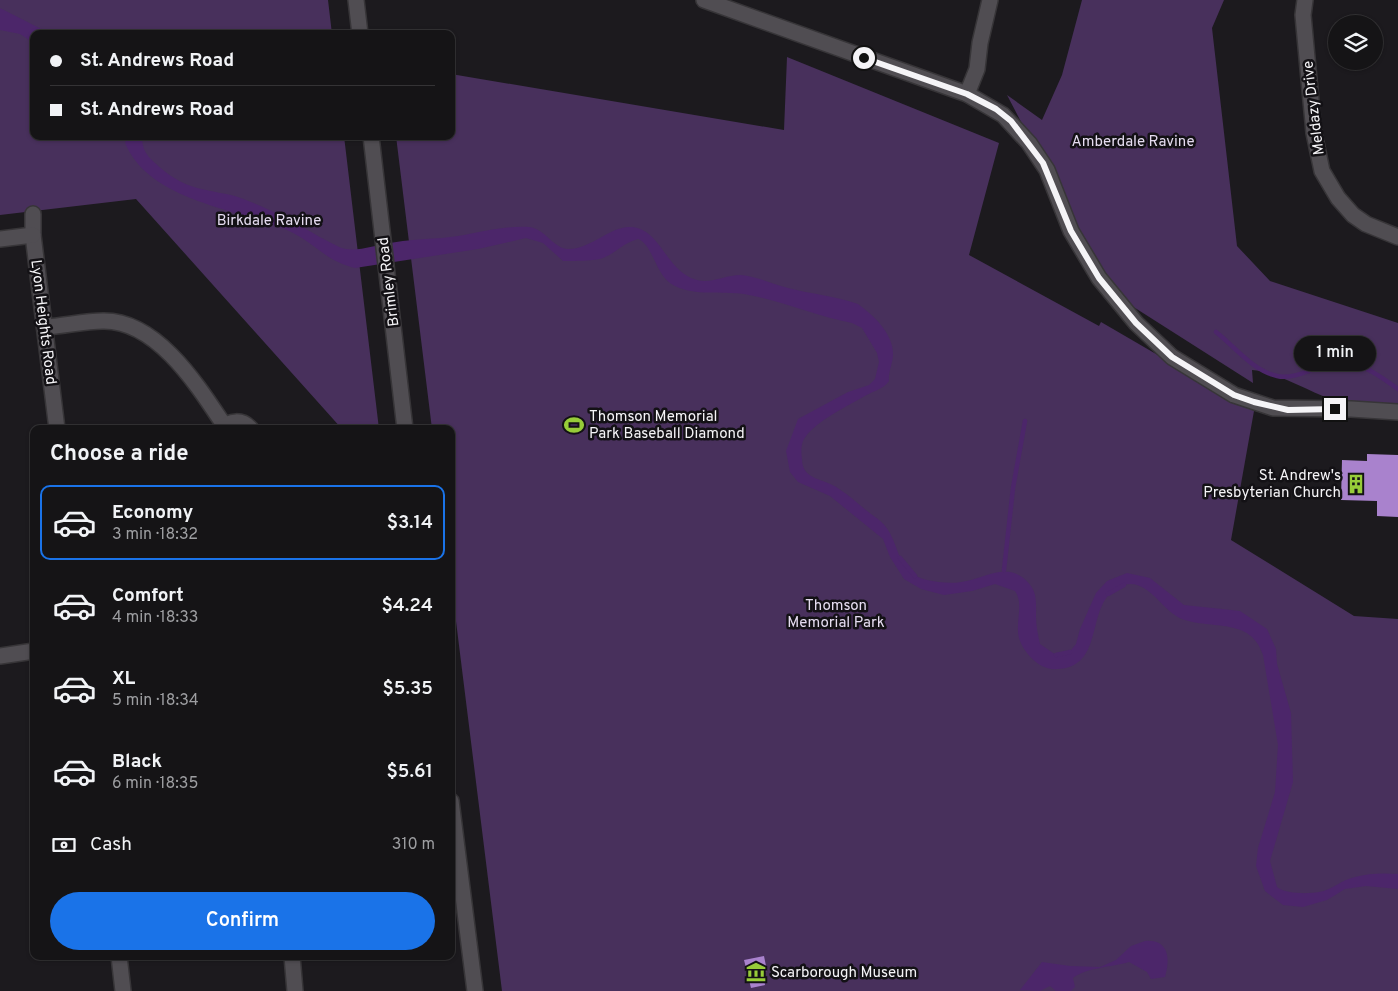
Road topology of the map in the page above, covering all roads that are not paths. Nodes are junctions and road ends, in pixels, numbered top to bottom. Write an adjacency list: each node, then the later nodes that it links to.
1 (356, 0): 6 (street)
2 (704, 0): 5 (street)
3 (990, 0): 7 (street)
4 (1305, 0): 11 (street, Meldazy Drive)
5 (737, 6): 7 (street)
6 (360, 30)
7 (967, 94): 14 (street)
8 (371, 140): 19 (street, Brimley Road)
9 (33, 214): 10 (street, Lyon Heights Road)
10 (33, 235): 12 (street); 13 (street, Lyon Heights Road)
11 (1398, 237)
12 (0, 239)
13 (45, 327): 15 (street, Lyon Heights Road); 16 (street)
14 (1398, 412)
15 (57, 425)
16 (222, 425)
17 (228, 425): 18 (street)
18 (242, 425)
19 (405, 425)
20 (30, 652): 21 (street)
21 (0, 656)
22 (455, 833): 27 (street)
23 (119, 960): 25 (street)
24 (292, 960): 26 (street)
25 (123, 991)
26 (295, 991)
27 (475, 991)

